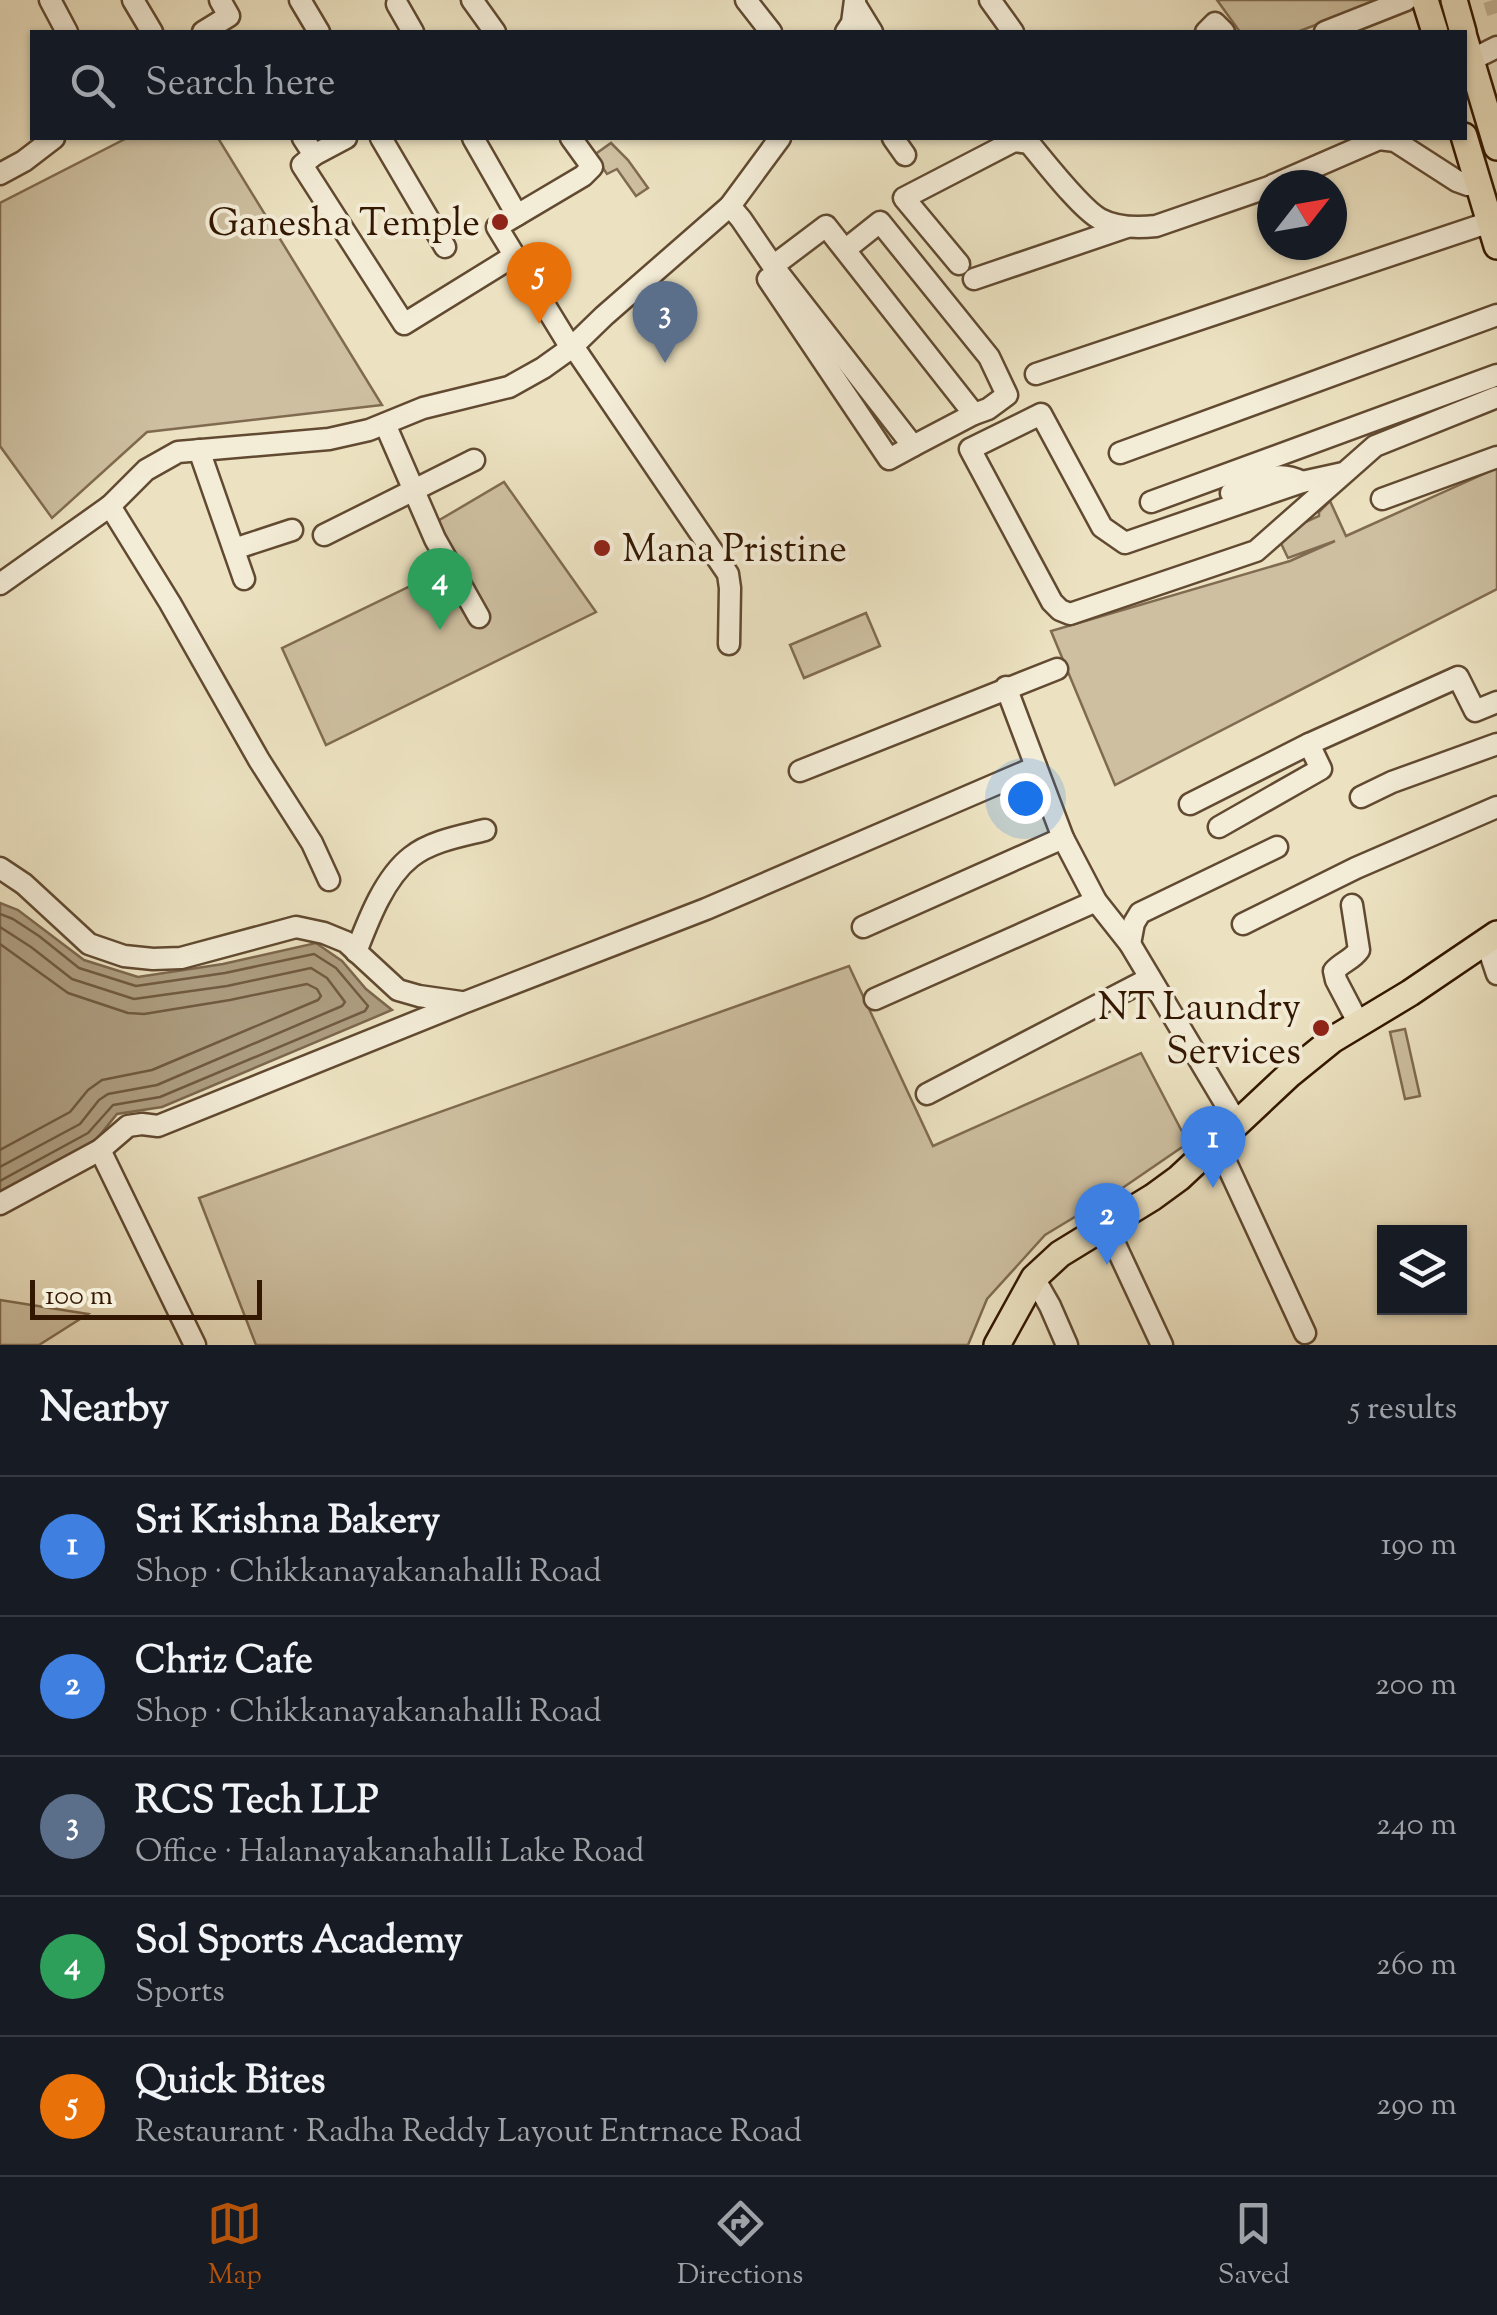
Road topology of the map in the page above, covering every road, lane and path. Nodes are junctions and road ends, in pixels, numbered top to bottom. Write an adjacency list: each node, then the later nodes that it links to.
1 (50, 0): 13 (street)
2 (134, 0): 14 (street)
3 (300, 0): 16 (street)
4 (472, 0): 18 (street)
5 (746, 0): 19 (street)
6 (990, 0): 22 (street)
7 (1406, 0): 23 (street)
8 (1425, 0): 24 (main road)
9 (1454, 0): 25 (main road)
10 (856, 3): 20 (street); 21 (street)
11 (397, 4): 17 (street)
12 (230, 16): 15 (street)
13 (66, 30)
14 (151, 30)
15 (206, 30)
16 (318, 30)
17 (412, 30)
18 (494, 30)
19 (769, 30)
20 (847, 30)
21 (871, 30)
22 (1012, 30)
23 (1330, 30)
24 (1434, 30)
25 (1462, 30)
26 (1467, 43): 28 (street)
27 (1467, 46): 39 (main road)
28 (1497, 47)
29 (51, 140): 41 (street)
30 (336, 140): 38 (street)
31 (383, 140): 48 (street)
32 (474, 140): 45 (street)
33 (572, 140): 45 (street)
34 (778, 140): 44 (street)
35 (1377, 140): 40 (street)
36 (1392, 140): 42 (street)
37 (1465, 140): 42 (main road)
38 (308, 146): 50 (street)
39 (1497, 146)
40 (1308, 170)
41 (0, 174)
42 (1478, 184): 47 (main road)
43 (1257, 191): 46 (street)
44 (725, 210): 51 (street); 53 (street)
45 (517, 214): 50 (street)
46 (1129, 226): 46 (street)
47 (1494, 234): 54 (street)
48 (445, 247)
49 (846, 248): 51 (street); 57 (street); 57 (street)
50 (514, 256): 53 (street)
51 (766, 262): 57 (street)
52 (1497, 314): 60 (street)
53 (572, 347): 58 (street); 80 (street)
54 (1036, 374)
55 (1497, 375): 69 (street)
56 (1497, 397): 63 (street)
57 (974, 414)
58 (384, 424): 59 (street); 65 (street)
59 (199, 450): 70 (street); 74 (street)
60 (1120, 453)
61 (1497, 457): 68 (street)
62 (474, 460): 65 (street)
63 (1343, 472): 64 (street); 72 (street)
64 (1302, 482): 66 (street); 67 (street)
65 (412, 490): 73 (street); 79 (street)
66 (1264, 495): 72 (street); 75 (street)
67 (1220, 497)
68 (1382, 499)
69 (1152, 502)
70 (110, 506): 77 (street); 96 (street)
71 (292, 530): 74 (street)
72 (1277, 532): 75 (street)
73 (324, 535)
74 (234, 550): 76 (street)
75 (1186, 575): 78 (street)
76 (244, 578)
77 (0, 584)
78 (1116, 608)
79 (479, 617)
80 (728, 644)
81 (1057, 668): 82 (street)
82 (1006, 687): 86 (street); 87 (street)
83 (1497, 702): 84 (street)
84 (1309, 744): 89 (street); 91 (street)
85 (1497, 744): 88 (street)
86 (1036, 766): 93 (street); 107 (street)
87 (800, 771)
88 (1361, 796)
89 (1190, 804)
90 (1497, 807): 99 (street)
91 (1219, 827)
92 (485, 830): 103 (street)
93 (1063, 838): 97 (street); 100 (street)
94 (1277, 848): 102 (street)
95 (0, 868): 103 (street)
96 (329, 880)
97 (1096, 901): 102 (street); 106 (street)
98 (1352, 906): 108 (street)
99 (1243, 924)
100 (863, 927)
101 (1492, 938): 104 (street); 108 (main road)
102 (1130, 944): 105 (street)
103 (356, 952): 107 (street)
104 (1497, 974)
105 (1150, 978): 109 (street); 110 (street)
106 (875, 999)
107 (463, 1002): 112 (street)
108 (1359, 1024): 110 (main road)
109 (927, 1094)
110 (1237, 1123): 111 (main road)
111 (1217, 1142): 114 (main road); 116 (street)
112 (100, 1150): 113 (street); 117 (street)
113 (0, 1204)
114 (1106, 1225): 115 (main road); 120 (street)
115 (1034, 1278): 118 (main road); 119 (street)
116 (1306, 1333)
117 (195, 1345)
118 (996, 1345)
119 (1067, 1345)
120 (1162, 1345)

